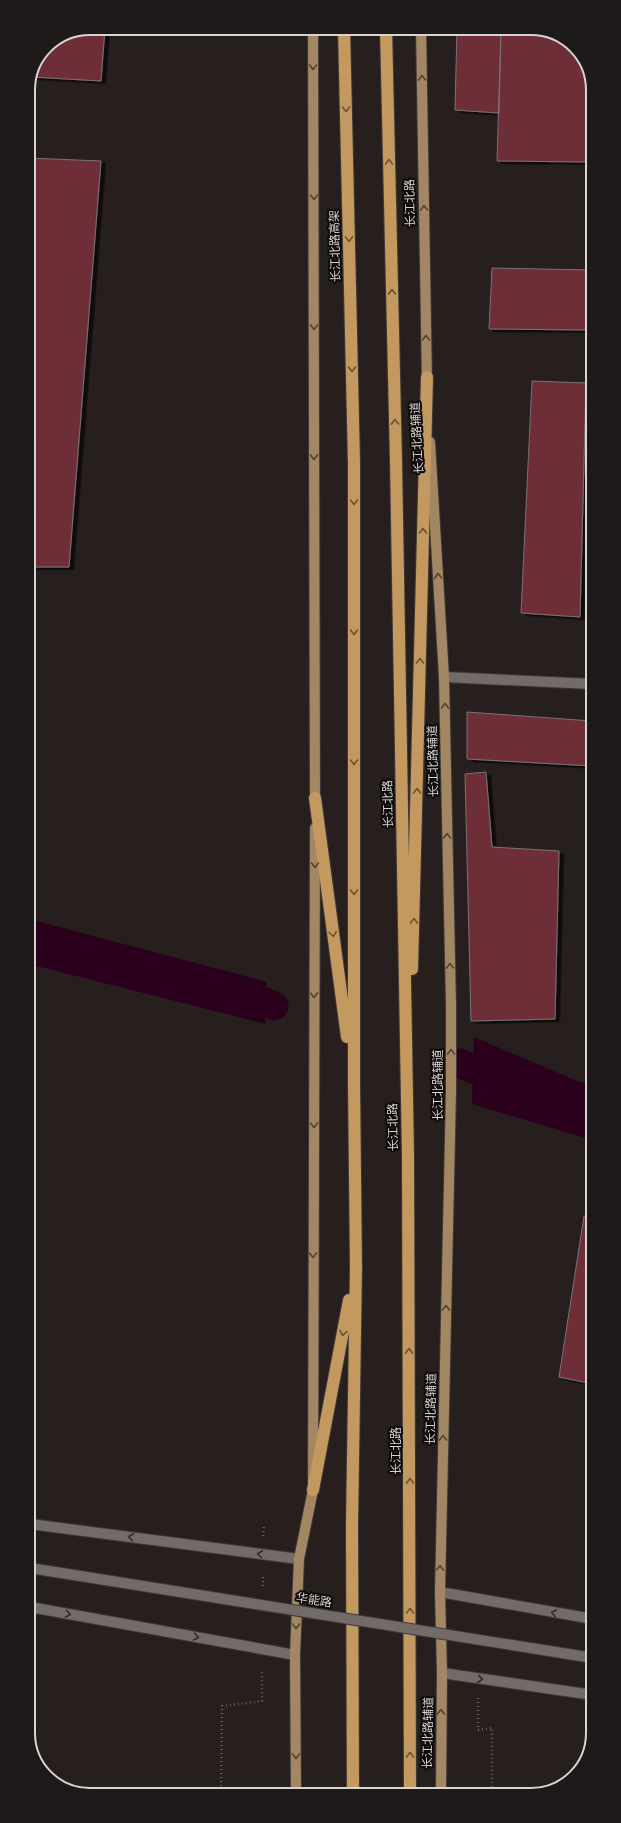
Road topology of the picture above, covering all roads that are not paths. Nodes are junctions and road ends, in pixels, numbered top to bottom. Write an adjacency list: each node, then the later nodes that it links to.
1 (313, 35): 8 (main road, one-way to 8)
2 (344, 35): 9 (highway, 长江北路高架, one-way to 9)
3 (386, 35): 10 (highway, 长江北路, one-way to 3)
4 (421, 35): 5 (main road, 长江北路, one-way to 4)
5 (426, 377): 6 (main road, 长江北路辅道, one-way to 5); 10 (highway, one-way to 5)
6 (444, 677): 7 (street); 16 (main road, 长江北路辅道, one-way to 6)
7 (586, 684)
8 (315, 798): 9 (highway, one-way to 9); 12 (main road, one-way to 12)
9 (354, 1083): 11 (highway)
10 (408, 1156): 25 (highway, 长江北路, one-way to 10)
11 (356, 1267): 12 (highway, one-way to 12); 24 (highway)
12 (313, 1490): 14 (main road)
13 (35, 1525): 14 (street, one-way to 13)
14 (299, 1559): 19 (main road, one-way to 19)
15 (35, 1569): 20 (street, 华能路, bridge)
16 (440, 1592): 18 (street, one-way to 16); 21 (main road, 长江北路辅道)
17 (35, 1608): 19 (street, one-way to 19)
18 (586, 1618)
19 (295, 1655): 23 (main road, one-way to 23)
20 (586, 1657)
21 (442, 1673): 22 (street, one-way to 22); 26 (main road, 长江北路辅道, one-way to 21)
22 (586, 1694)
23 (296, 1788)
24 (353, 1788)
25 (410, 1788)
26 (441, 1788)

